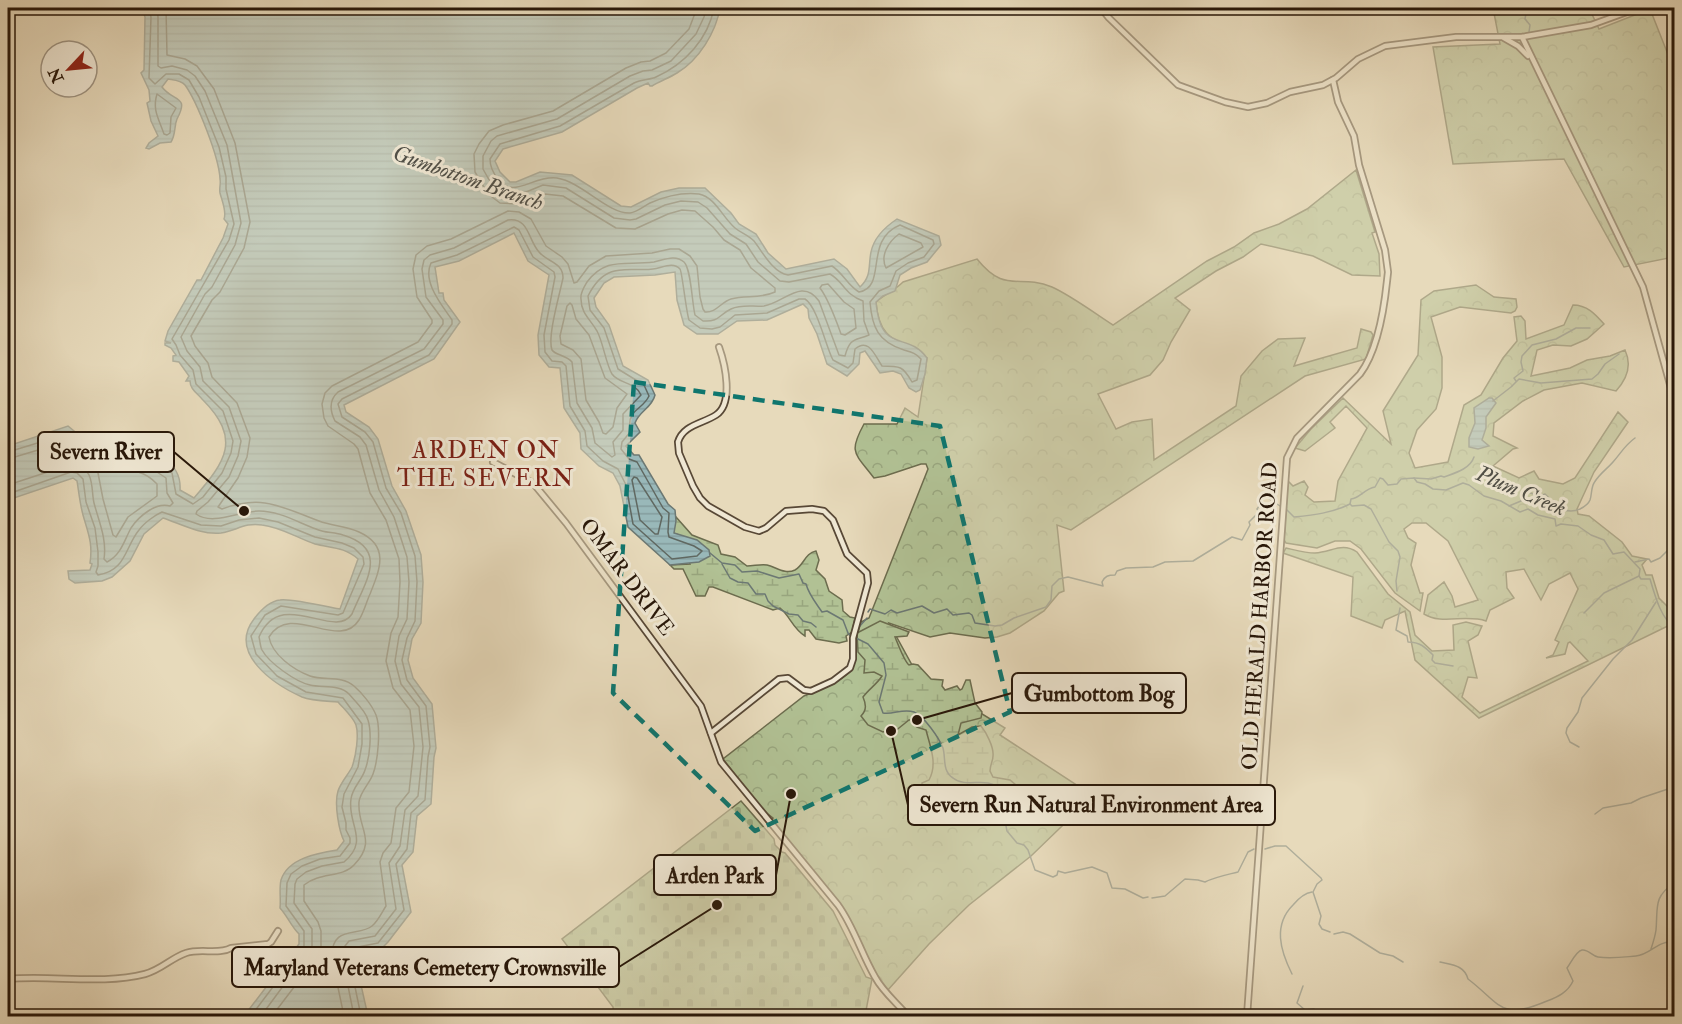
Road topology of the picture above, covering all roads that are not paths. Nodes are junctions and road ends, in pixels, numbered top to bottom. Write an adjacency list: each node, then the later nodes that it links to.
1 (1101, 8): 6 (street)
2 (1638, 8): 4 (street)
3 (1502, 37): 4 (street); 5 (street); 6 (street)
4 (1522, 37): 5 (street)
5 (1533, 62): 8 (street)
6 (1333, 80): 14 (street, OLD HERALD HARBOR ROAD)
7 (719, 347): 10 (street)
8 (1674, 399)
9 (493, 462): 10 (street, OMAR DRIVE)
10 (711, 733): 13 (street, OMAR DRIVE)
11 (278, 931): 12 (street)
12 (8, 979)
13 (908, 1017)
14 (1247, 1017)

